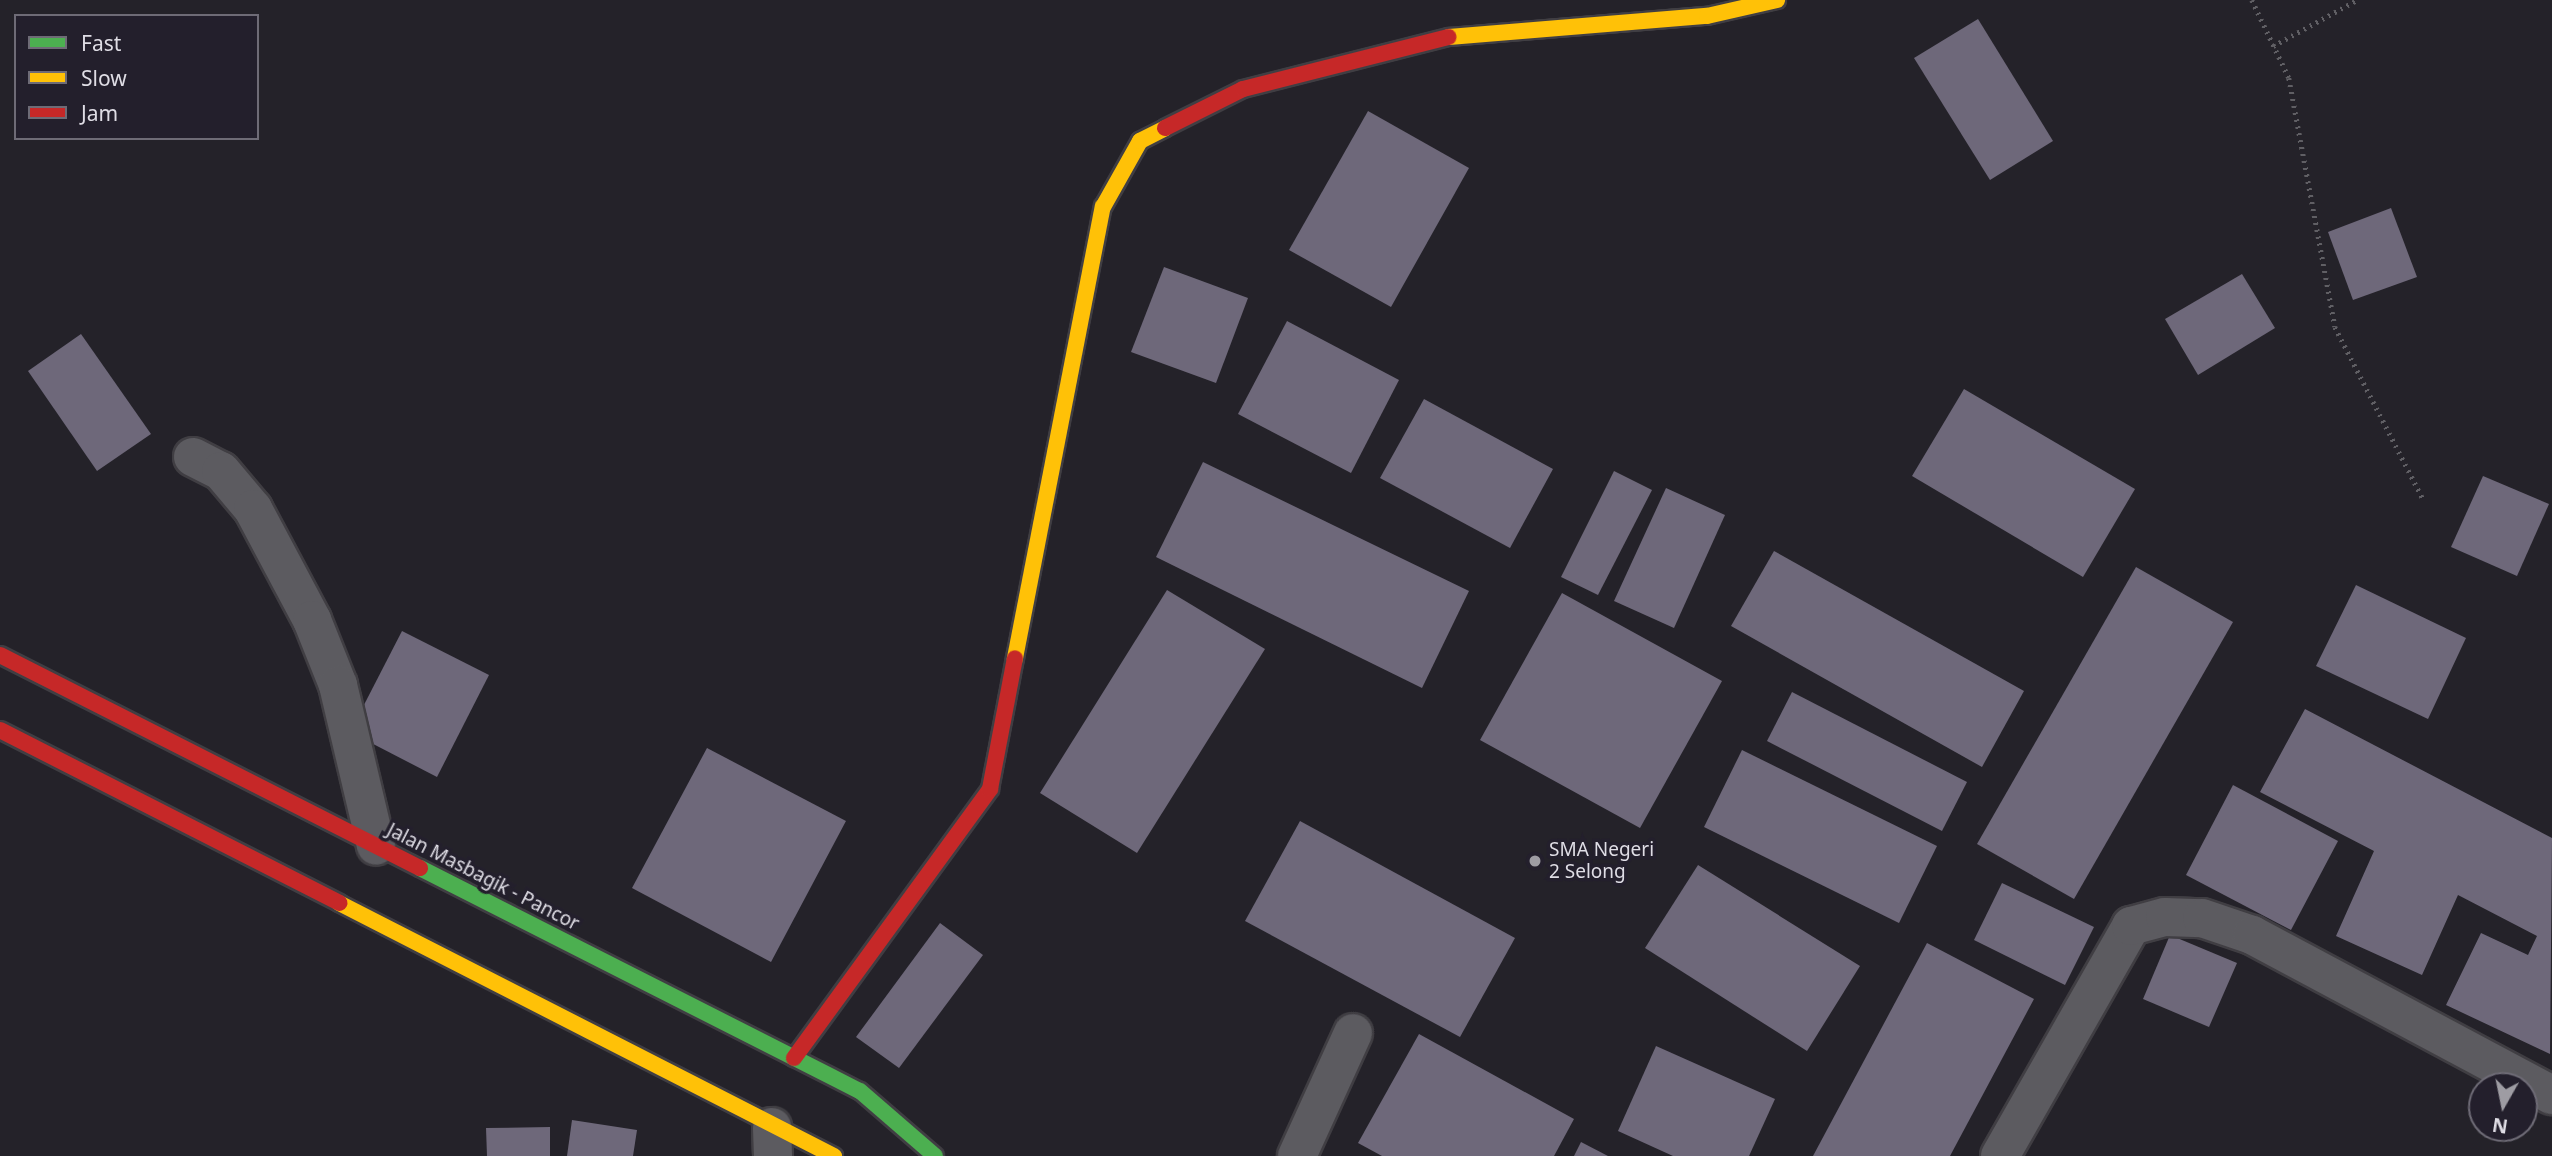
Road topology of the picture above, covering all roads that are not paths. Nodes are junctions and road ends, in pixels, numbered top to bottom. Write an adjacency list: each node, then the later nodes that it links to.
1 (1777, 0): 7 (main road)
2 (193, 457): 5 (street)
3 (0, 655): 5 (main road, Jalan Masbagik - Pancor)
4 (0, 730): 9 (main road)
5 (376, 846): 7 (main road, Jalan Masbagik - Pancor)
6 (1353, 1032): 12 (street)
7 (794, 1058): 11 (main road, Jalan Masbagik - Pancor)
8 (2552, 1095): 13 (street)
9 (773, 1141): 10 (main road)
10 (834, 1156)
11 (935, 1156)
12 (1297, 1156)
13 (2000, 1156)

